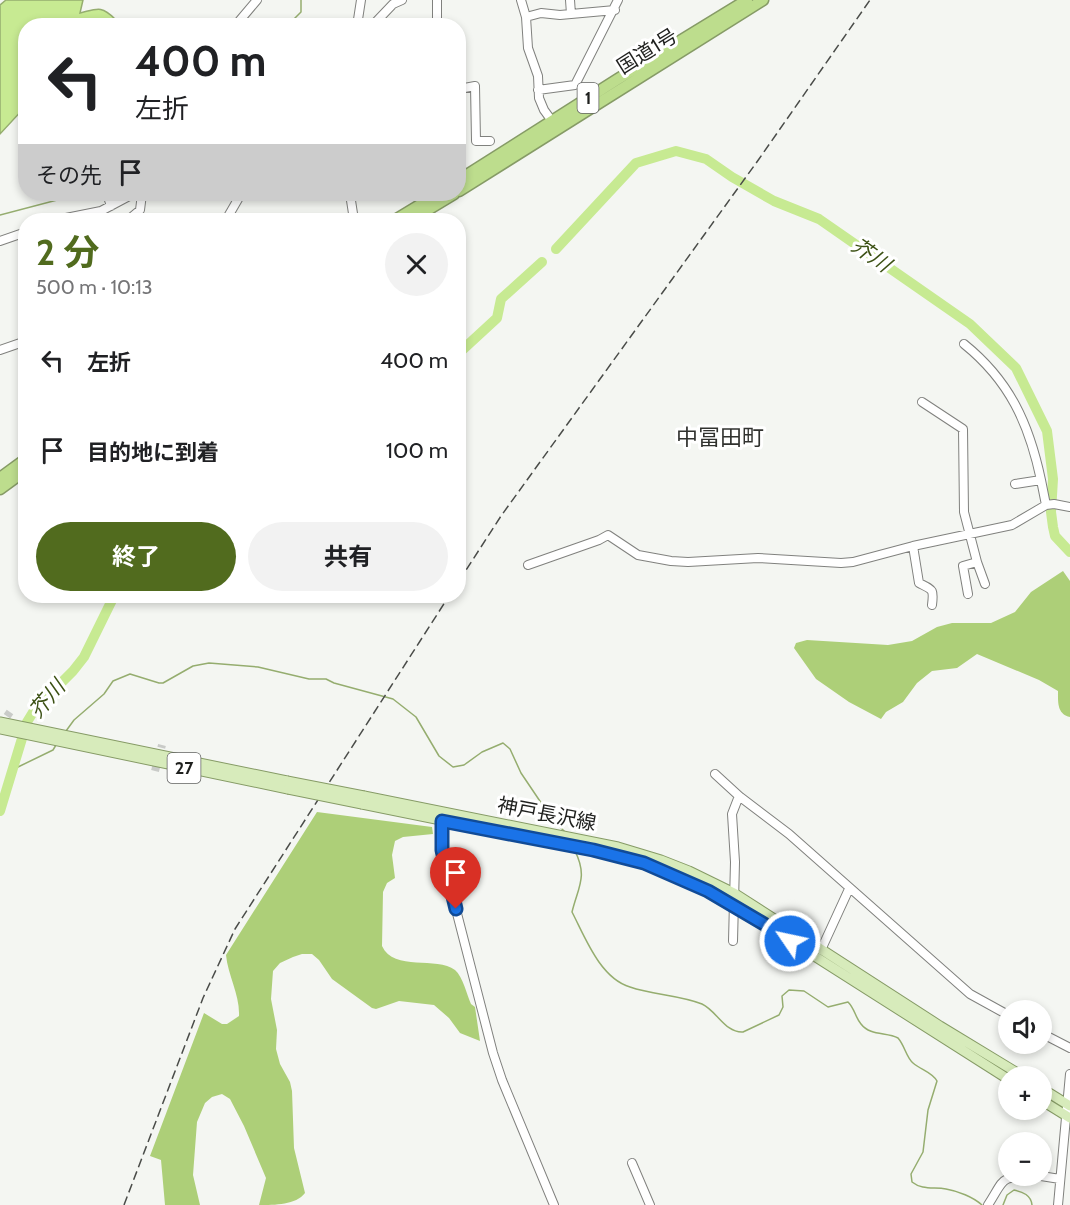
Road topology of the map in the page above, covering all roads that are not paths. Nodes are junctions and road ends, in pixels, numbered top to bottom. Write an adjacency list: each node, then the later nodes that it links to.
1 (257, 0): 13 (street)
2 (361, 0): 14 (street)
3 (402, 0): 15 (street)
4 (437, 0): 16 (street)
5 (521, 0): 12 (street)
6 (570, 0): 11 (street)
7 (618, 0): 10 (street)
8 (747, 0): 19 (highway, 国道1号 / 1)
9 (763, 0): 22 (highway, 国道1号 / 1)
10 (615, 10): 11 (street); 18 (street)
11 (571, 14): 12 (street)
12 (526, 17): 18 (street)
13 (242, 18)
14 (358, 18)
15 (380, 18)
16 (437, 18)
17 (466, 88): 20 (street)
18 (538, 90): 19 (street)
19 (552, 121): 21 (highway, 国道1号 / 1)
20 (490, 141)
21 (466, 176)
22 (466, 187)
23 (109, 201): 27 (street)
24 (120, 201): 27 (street)
25 (426, 201): 29 (highway)
26 (442, 201): 30 (highway)
27 (111, 206): 28 (street)
28 (101, 213)
29 (406, 213)
30 (423, 213)
31 (18, 235): 32 (street)
32 (0, 242)
33 (18, 344): 35 (street)
34 (964, 344): 40 (street)
35 (0, 350)
36 (922, 402): 45 (street)
37 (18, 465): 39 (highway)
38 (18, 476): 42 (highway)
39 (0, 478)
40 (1041, 480): 41 (street); 43 (street)
41 (1016, 484)
42 (0, 489)
43 (1050, 505): 44 (street); 45 (street)
44 (1070, 507)
45 (969, 533): 46 (street); 47 (street)
46 (913, 546): 48 (street); 51 (street)
47 (977, 562): 49 (street); 50 (street)
48 (528, 565)
49 (985, 584)
50 (968, 594)
51 (932, 605)
52 (3, 728): 53 (main road, 神戸長沢線 / 27); 53 (main road, 神戸長沢線 / 27)
53 (82, 742): 56 (main road, 神戸長沢線 / 27, bridge)
54 (715, 774): 55 (street)
55 (739, 796): 57 (street); 58 (street)
56 (443, 817): 58 (main road, 神戸長沢線 / 27); 59 (main road, 神戸長沢線 / 27); 75 (street)
57 (849, 889): 61 (street); 62 (street)
58 (734, 893): 59 (street); 61 (main road, 神戸長沢線 / 27)
59 (735, 906): 60 (street); 66 (main road, 神戸長沢線 / 27)
60 (733, 941)
61 (821, 950): 65 (main road, 神戸長沢線 / 27)
62 (998, 1009)
63 (1052, 1039): 64 (street)
64 (1070, 1048)
65 (1006, 1066)
66 (998, 1073)
67 (1070, 1074): 70 (street)
68 (1052, 1097): 70 (main road)
69 (1052, 1104): 70 (main road)
70 (1068, 1111): 73 (street)
71 (632, 1163): 76 (street)
72 (1052, 1178): 73 (street)
73 (1060, 1179): 78 (street)
74 (999, 1186): 77 (street)
75 (554, 1205)
76 (650, 1205)
77 (988, 1205)
78 (1058, 1205)

